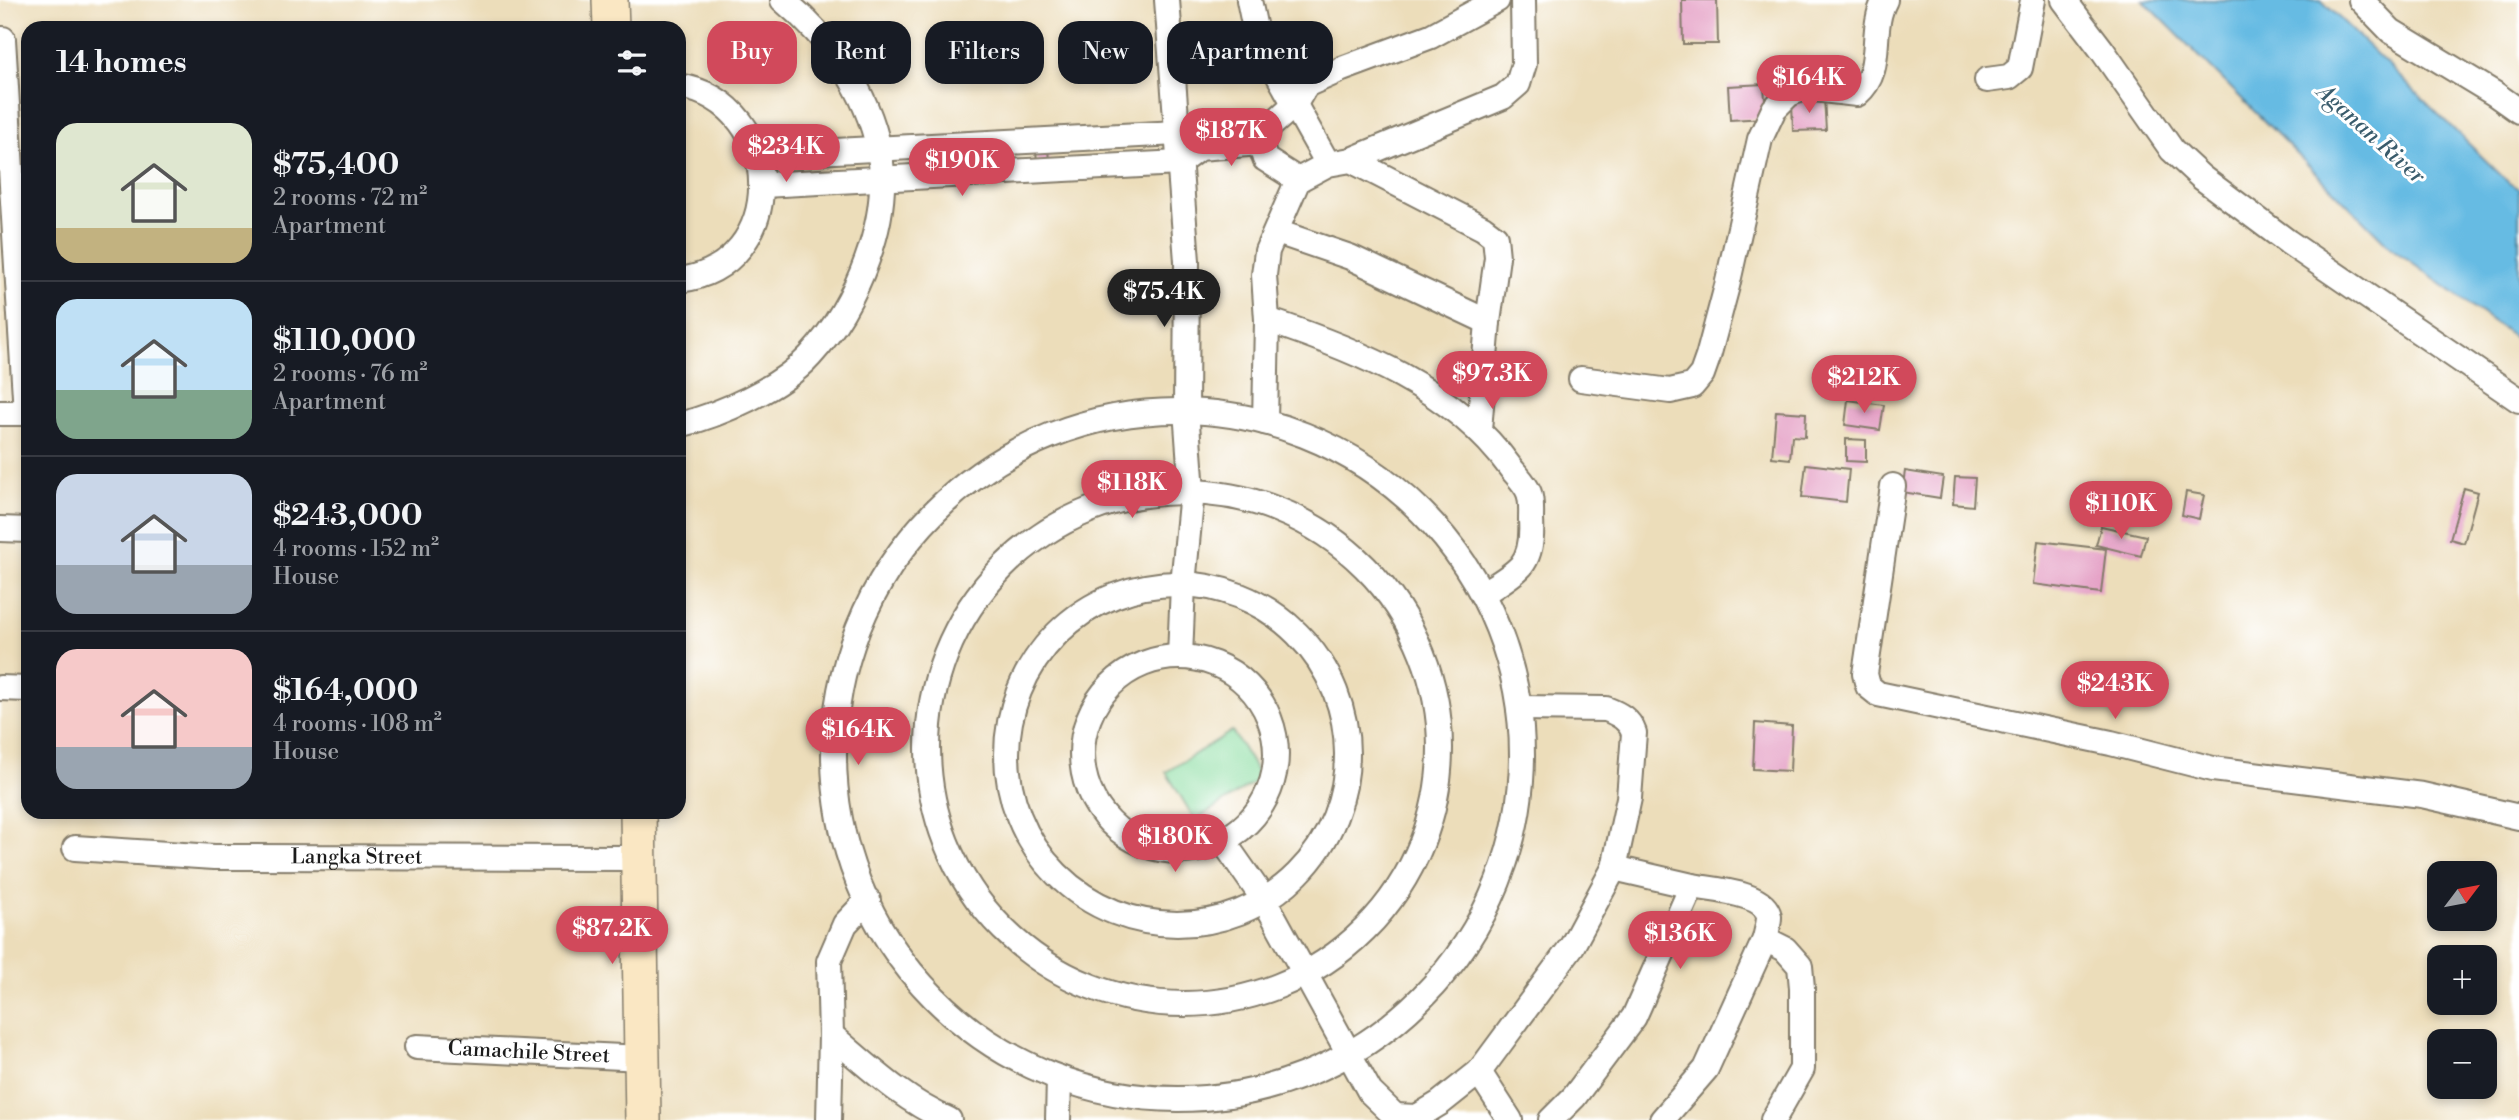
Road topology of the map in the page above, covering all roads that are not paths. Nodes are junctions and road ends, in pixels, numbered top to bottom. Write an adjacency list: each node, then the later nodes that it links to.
1 (610, 0): 11 (main road)
2 (783, 0): 20 (street)
3 (1167, 0): 17 (street)
4 (1249, 0): 15 (street)
5 (1497, 0): 15 (street)
6 (1523, 0): 22 (street)
7 (1885, 0): 32 (street)
8 (2033, 0): 13 (street)
9 (2064, 0): 33 (street)
10 (2361, 0): 16 (street)
11 (611, 21)
12 (0, 39): 31 (street)
13 (1987, 80)
14 (686, 88): 21 (street)
15 (1295, 103): 18 (street); 22 (street)
16 (2519, 111)
17 (1177, 133): 19 (street); 20 (street); 23 (street)
18 (1260, 144): 19 (street); 25 (street)
19 (1199, 148): 23 (street)
20 (879, 149): 21 (street); 24 (street)
21 (759, 155): 26 (street)
22 (1339, 162): 25 (street); 30 (street)
23 (1179, 163): 24 (street); 34 (street)
24 (880, 180): 26 (street); 37 (street)
25 (1298, 180): 27 (street)
26 (763, 185): 28 (street)
27 (1277, 232): 29 (street); 30 (street)
28 (686, 279)
29 (1267, 320): 38 (street); 39 (street)
30 (1488, 322): 39 (street)
31 (21, 332)
32 (1581, 379)
33 (2519, 400)
34 (1186, 410): 38 (street); 41 (street); 57 (street)
35 (0, 413): 36 (street)
36 (21, 413)
37 (686, 422)
38 (1265, 422): 45 (street)
39 (1479, 430): 45 (street)
40 (1894, 486): 50 (street)
41 (1192, 492): 44 (street); 60 (street); 60 (street)
42 (0, 529): 43 (street)
43 (21, 530)
44 (1183, 584): 46 (street); 58 (street); 58 (street)
45 (1482, 594): 49 (street)
46 (1180, 657): 52 (street); 52 (street)
47 (0, 688): 48 (street)
48 (21, 689)
49 (1519, 708): 55 (street); 64 (street)
50 (2519, 817)
51 (638, 819): 54 (main road)
52 (1223, 841): 58 (street)
53 (75, 848): 54 (street, Langka Street)
54 (639, 858): 63 (main road)
55 (1614, 868): 56 (street); 65 (street)
56 (1692, 886): 59 (street); 72 (street)
57 (868, 900): 61 (street); 66 (street)
58 (1265, 901): 60 (street)
59 (1765, 939): 73 (street); 74 (street)
60 (1306, 975): 64 (street)
61 (831, 1035): 68 (street); 69 (street)
62 (417, 1047): 63 (street, Camachile Street)
63 (642, 1058): 67 (main road)
64 (1350, 1058): 65 (street); 66 (street)
65 (1479, 1072): 71 (street)
66 (1059, 1078): 70 (street)
67 (643, 1120)
68 (829, 1120)
69 (949, 1120)
70 (1058, 1120)
71 (1510, 1120)
72 (1552, 1120)
73 (1662, 1120)
74 (1773, 1120)

